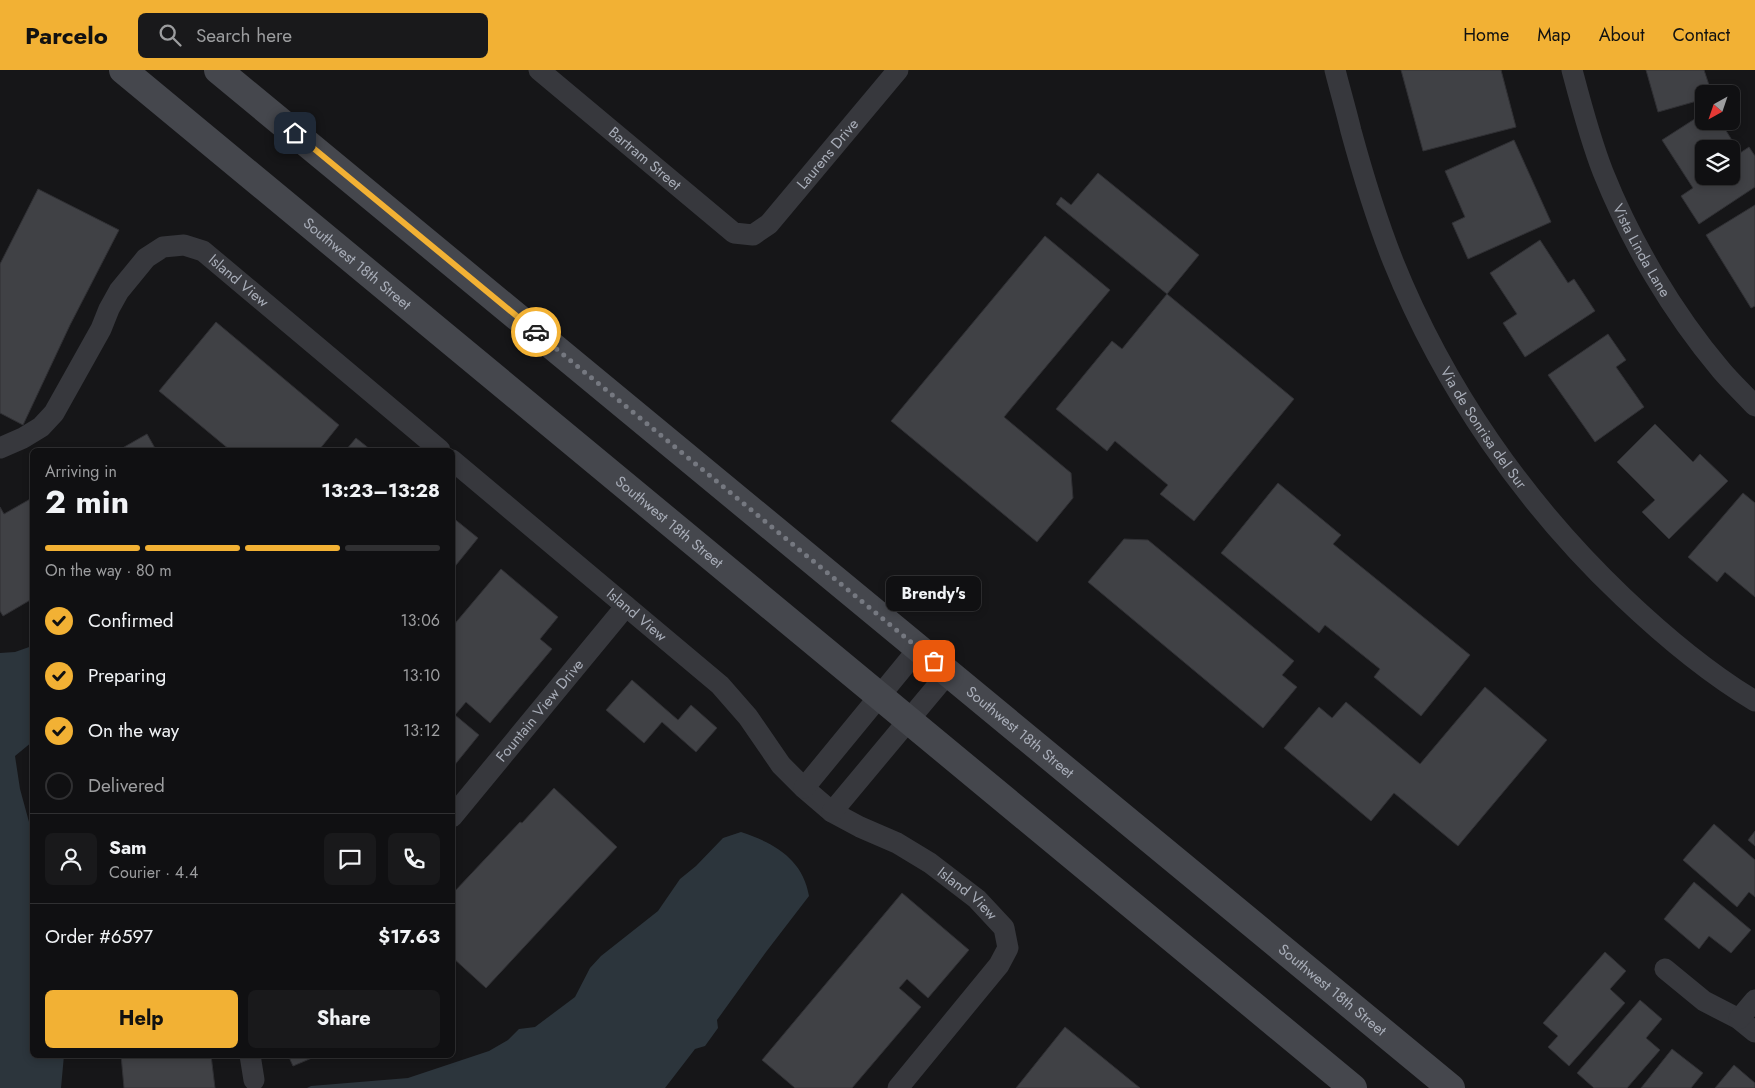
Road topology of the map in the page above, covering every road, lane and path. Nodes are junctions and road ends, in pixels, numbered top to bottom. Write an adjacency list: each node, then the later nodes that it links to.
1 (123, 70): 15 (main road, Southwest 18th Street)
2 (218, 70): 13 (main road, Southwest 18th Street)
3 (539, 70): 7 (street, Bartram Street)
4 (898, 70): 7 (street, Laurens Drive)
5 (1335, 70): 16 (street, Via de Sonrisa del Sur)
6 (1572, 70): 8 (street, Vista Linda Lane)
7 (753, 235)
8 (1755, 406)
9 (0, 448): 10 (street, Island View)
10 (438, 448)
11 (455, 463): 12 (street, Island View)
12 (626, 606): 18 (street, Island View); 20 (street, Fountain View Drive)
13 (920, 648): 14 (main road, Southwest 18th Street); 15 (street)
14 (948, 673): 17 (street); 28 (main road, Southwest 18th Street)
15 (880, 696): 17 (main road, Southwest 18th Street); 18 (street)
16 (1755, 702)
17 (909, 720): 19 (street); 27 (main road, Southwest 18th Street)
18 (804, 788): 19 (street, Island View)
19 (832, 812): 26 (street, Island View)
20 (455, 813)
21 (1665, 969): 23 (street)
22 (1755, 1000): 23 (street)
23 (1747, 1025)
24 (250, 1058): 25 (street)
25 (254, 1080)
26 (898, 1088)
27 (1353, 1088)
28 (1451, 1088)

